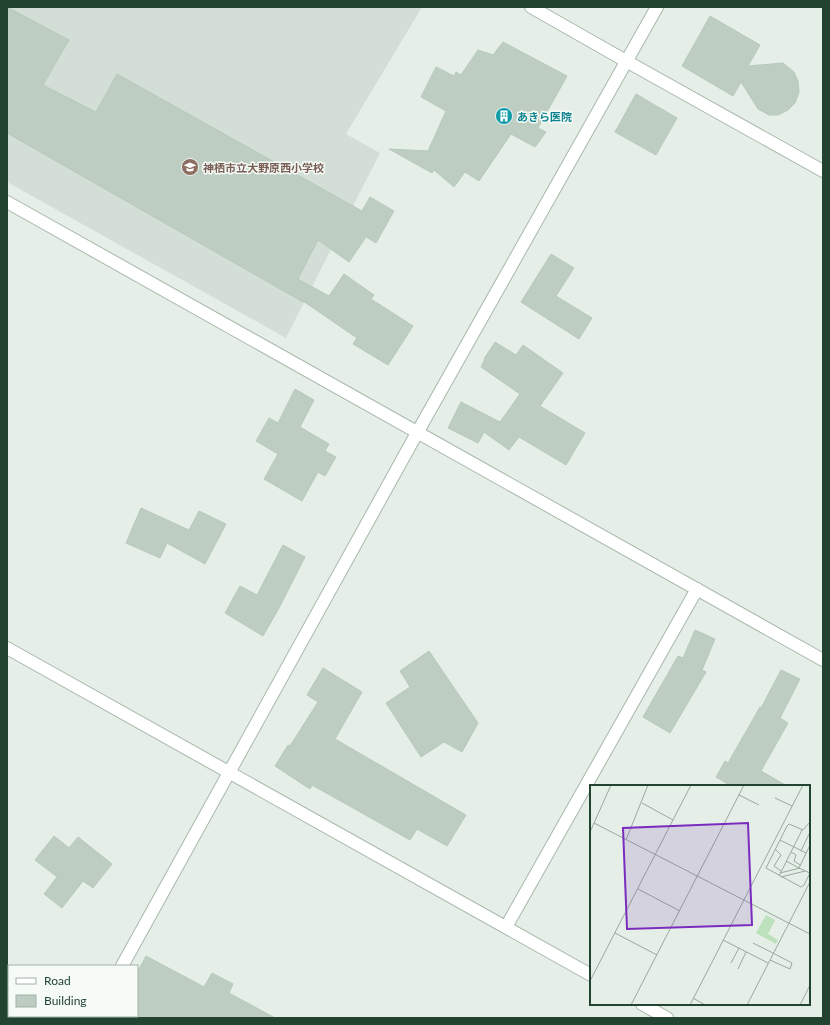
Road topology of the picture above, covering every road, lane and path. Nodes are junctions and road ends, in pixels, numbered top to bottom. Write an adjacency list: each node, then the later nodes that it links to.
1 (531, 7): 3 (street)
2 (657, 7): 3 (street)
3 (626, 61): 4 (street); 6 (street)
4 (823, 171)
5 (7, 202): 6 (street)
6 (418, 433): 7 (street); 10 (street)
7 (697, 589): 9 (street); 11 (street)
8 (7, 648): 10 (street)
9 (823, 660)
10 (229, 772): 11 (street); 12 (street)
11 (506, 927): 13 (street)
12 (123, 965)
13 (590, 974)
14 (644, 1005): 15 (street)
15 (667, 1018)

